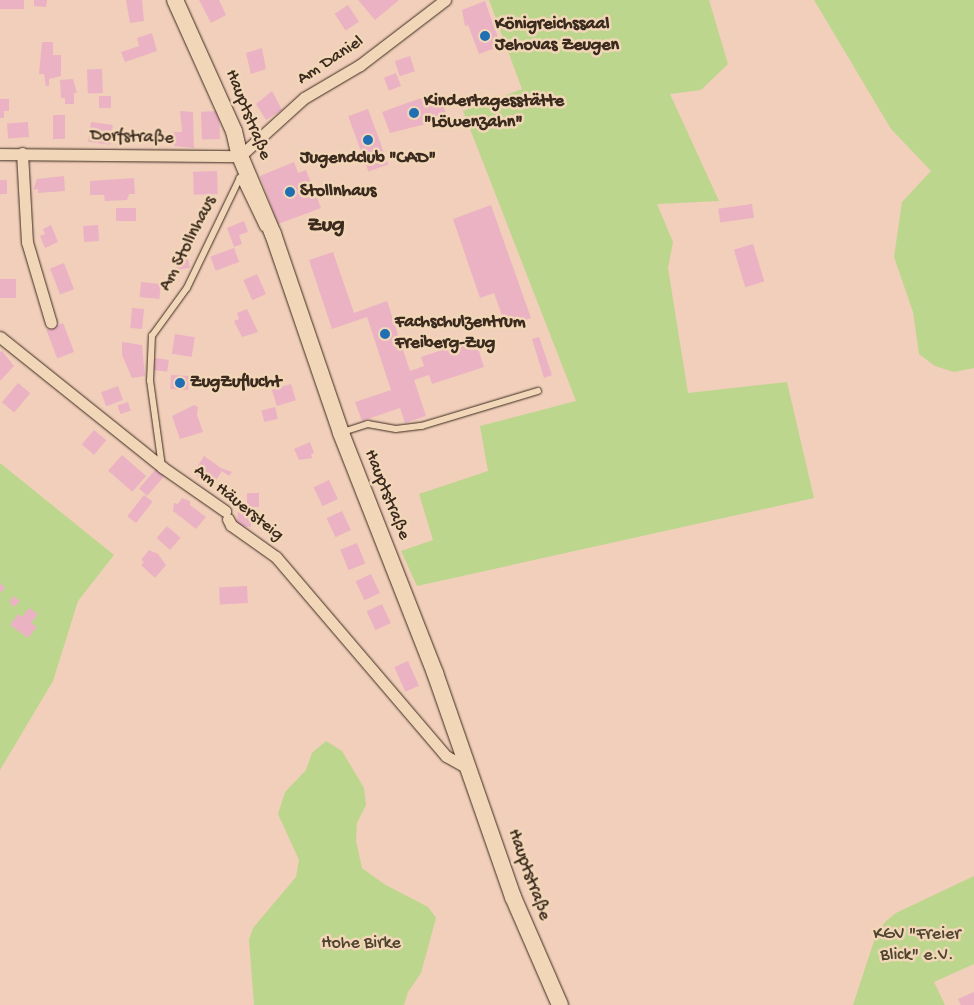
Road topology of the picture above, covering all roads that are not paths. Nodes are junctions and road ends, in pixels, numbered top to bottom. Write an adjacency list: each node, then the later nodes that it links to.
1 (175, 0): 5 (street, Hauptstraße)
2 (444, 0): 5 (street, Am Daniel)
3 (22, 153): 4 (street, Dorfstraße); 5 (street, Dorfstraße); 8 (street)
4 (0, 154)
5 (240, 156): 6 (lane); 7 (street, Hauptstraße)
6 (240, 178): 7 (lane); 12 (lane, Am Stollnhaus)
7 (273, 234): 11 (street, Hauptstraße)
8 (51, 323)
9 (0, 337): 12 (street, Am Häuersteig)
10 (538, 392): 11 (lane)
11 (341, 433): 13 (street, Hauptstraße)
12 (162, 467): 13 (street, Am Häuersteig)
13 (469, 769): 14 (street, Hauptstraße)
14 (560, 1005)

